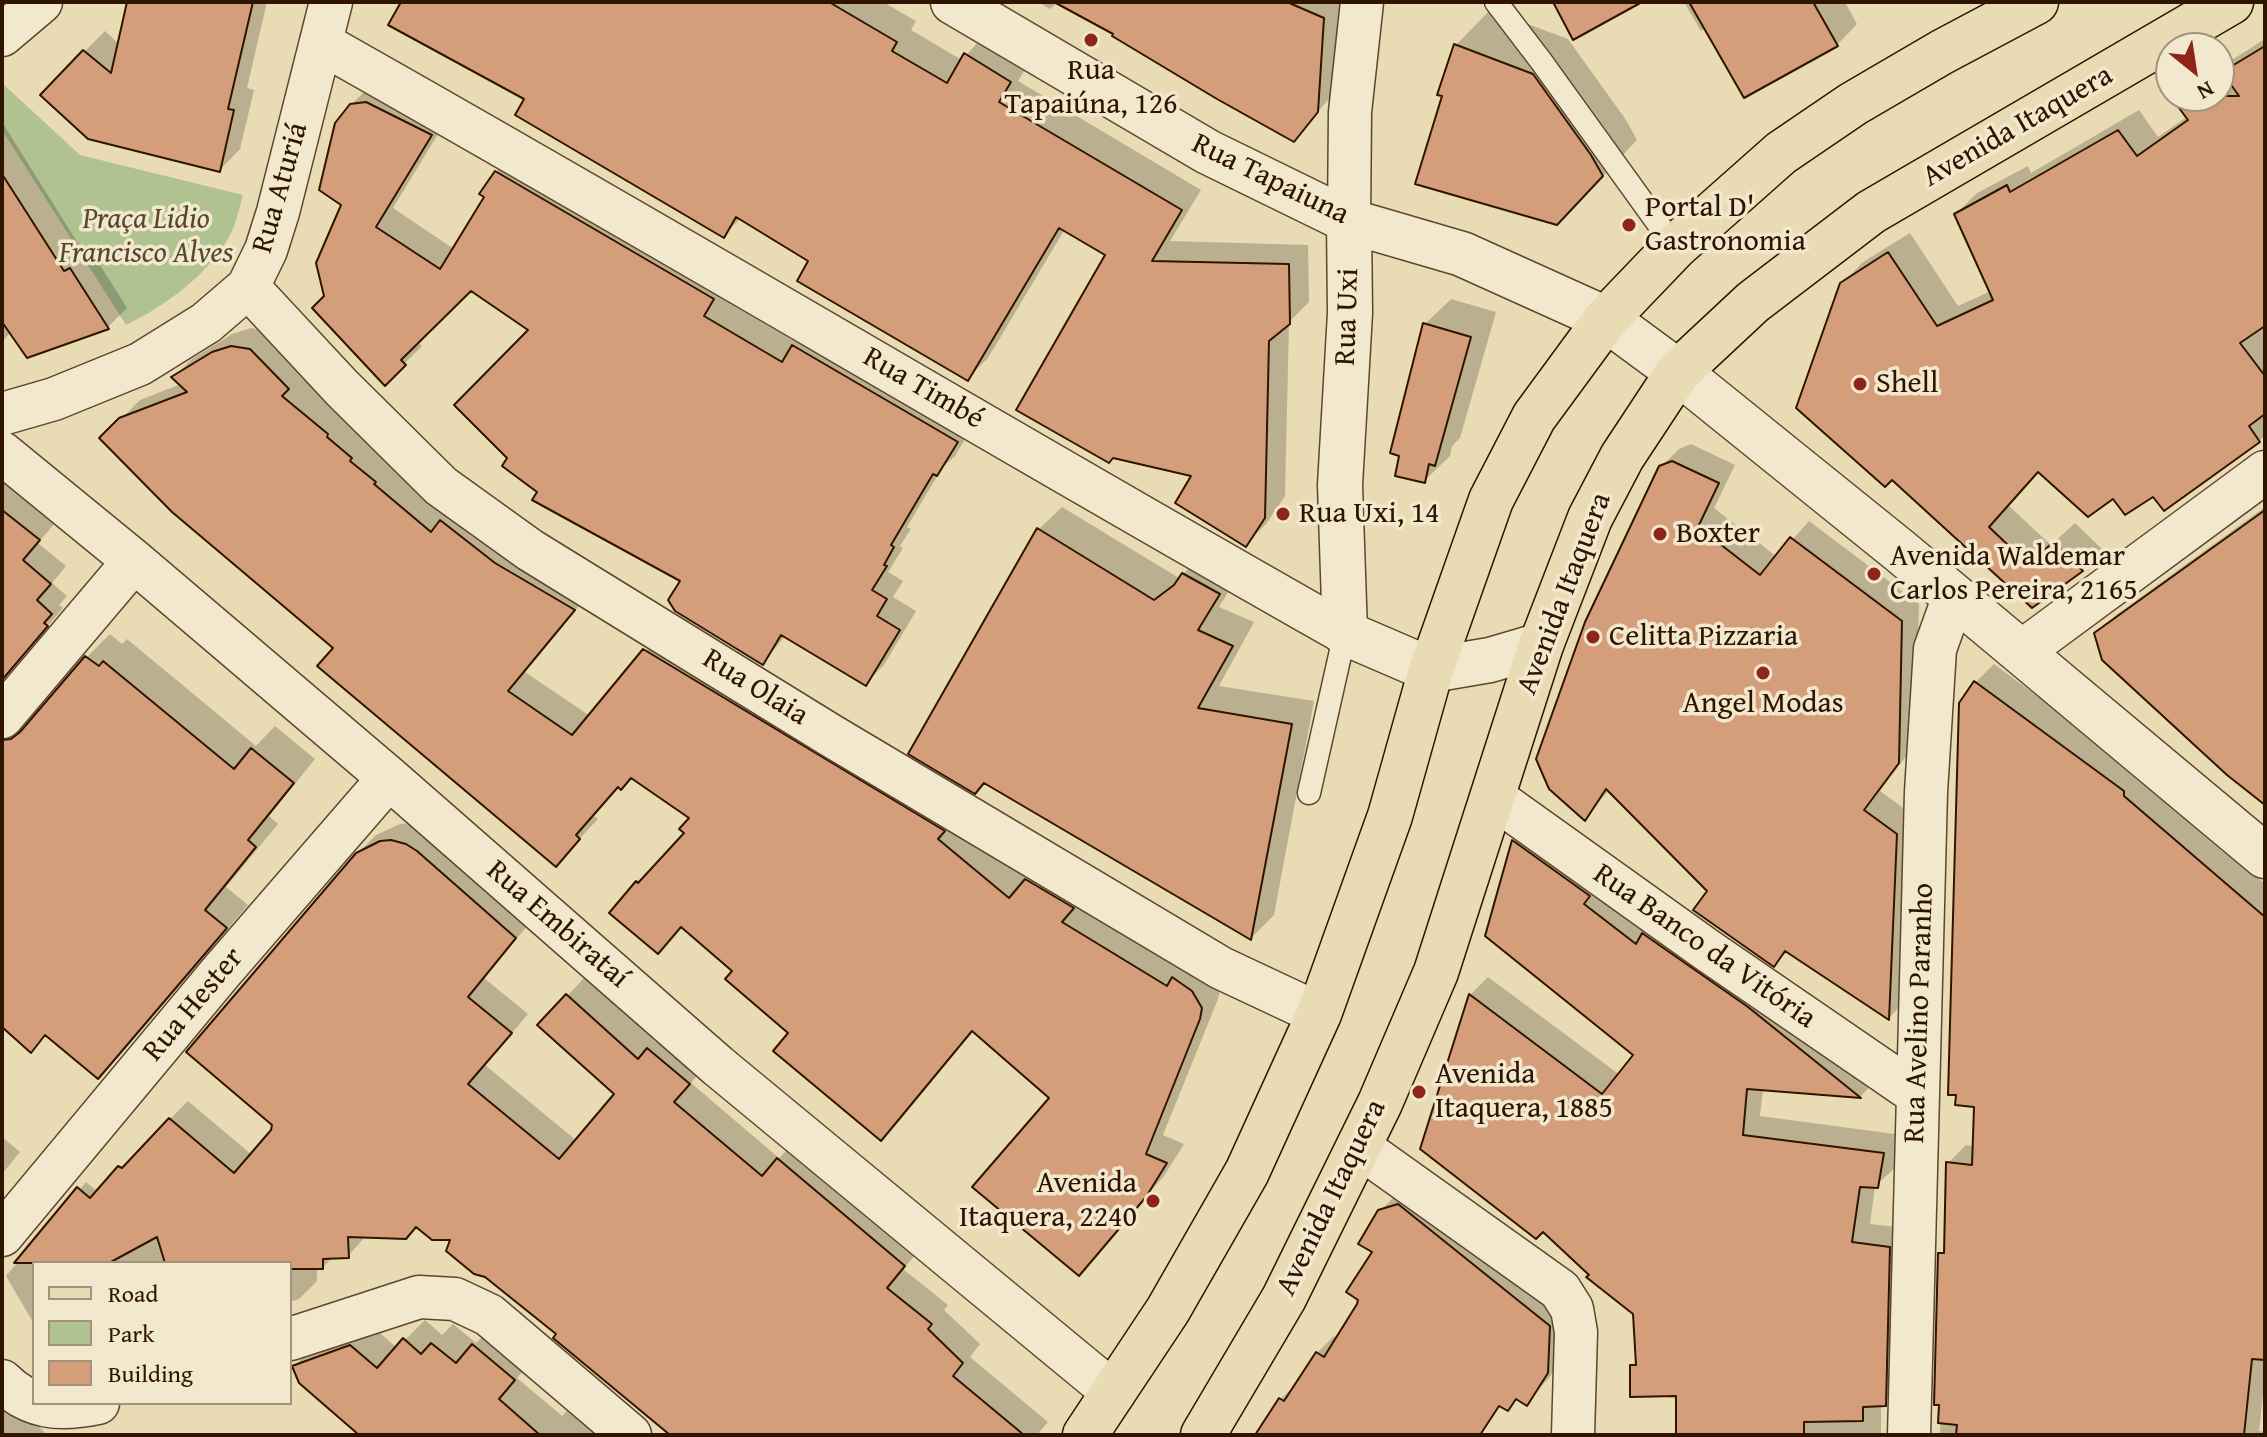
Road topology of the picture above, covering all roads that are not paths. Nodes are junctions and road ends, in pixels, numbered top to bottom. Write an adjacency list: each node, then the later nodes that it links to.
1 (41, 2): 8 (street)
2 (331, 2): 9 (street, Rua Aturiá)
3 (953, 2): 10 (street, Rua Tapaiuna)
4 (1362, 2): 10 (street, Rua Uxi)
5 (1496, 2): 11 (lane)
6 (2036, 2): 11 (main road)
7 (2231, 2): 14 (main road, Avenida Itaquera)
8 (2, 35)
9 (321, 43): 12 (street, Rua Aturiá); 20 (street, Rua Timbé)
10 (1349, 221): 13 (street, Rua Tapaiuna); 20 (street, Rua Uxi)
11 (1675, 247): 13 (main road)
12 (248, 287): 15 (street, Rua Aturiá); 29 (street, Rua Olaia)
13 (1606, 319): 14 (street, Rua Tapaiuna); 23 (main road)
14 (1678, 372): 19 (street, Rua Tapaiuna); 21 (main road, Avenida Itaquera)
15 (2, 414)
16 (2, 453): 18 (street, Rua Embirataí)
17 (2265, 472): 22 (street)
18 (134, 561): 24 (street); 25 (street, Rua Embirataí)
19 (1954, 596): 22 (street, Rua Tapaiuna); 30 (street, Rua Avelino Paranho)
20 (1345, 633): 23 (street, Rua Timbé); 26 (lane)
21 (1541, 645): 23 (street); 27 (main road, Avenida Itaquera)
22 (2021, 652): 28 (street, Rua Tapaiuna)
23 (1431, 670): 29 (main road)
24 (2, 717)
25 (389, 778): 32 (street, Rua Hester); 35 (street, Rua Embirataí)
26 (1309, 793)
27 (1493, 797): 30 (street, Rua Banco da Vitória); 31 (main road, Avenida Itaquera)
28 (2265, 856)
29 (1319, 1014): 35 (main road)
30 (1917, 1094): 44 (street, Rua Avelino Paranho)
31 (1358, 1146): 39 (street); 42 (main road, Avenida Itaquera)
32 (2, 1235)
33 (292, 1338): 40 (street)
34 (2, 1381): 36 (street)
35 (1114, 1393): 41 (main road)
36 (32, 1402)
37 (37, 1405): 38 (street)
38 (80, 1405)
39 (1573, 1418): 43 (street)
40 (630, 1435)
41 (1085, 1435)
42 (1203, 1435)
43 (1552, 1435)
44 (1909, 1435)

